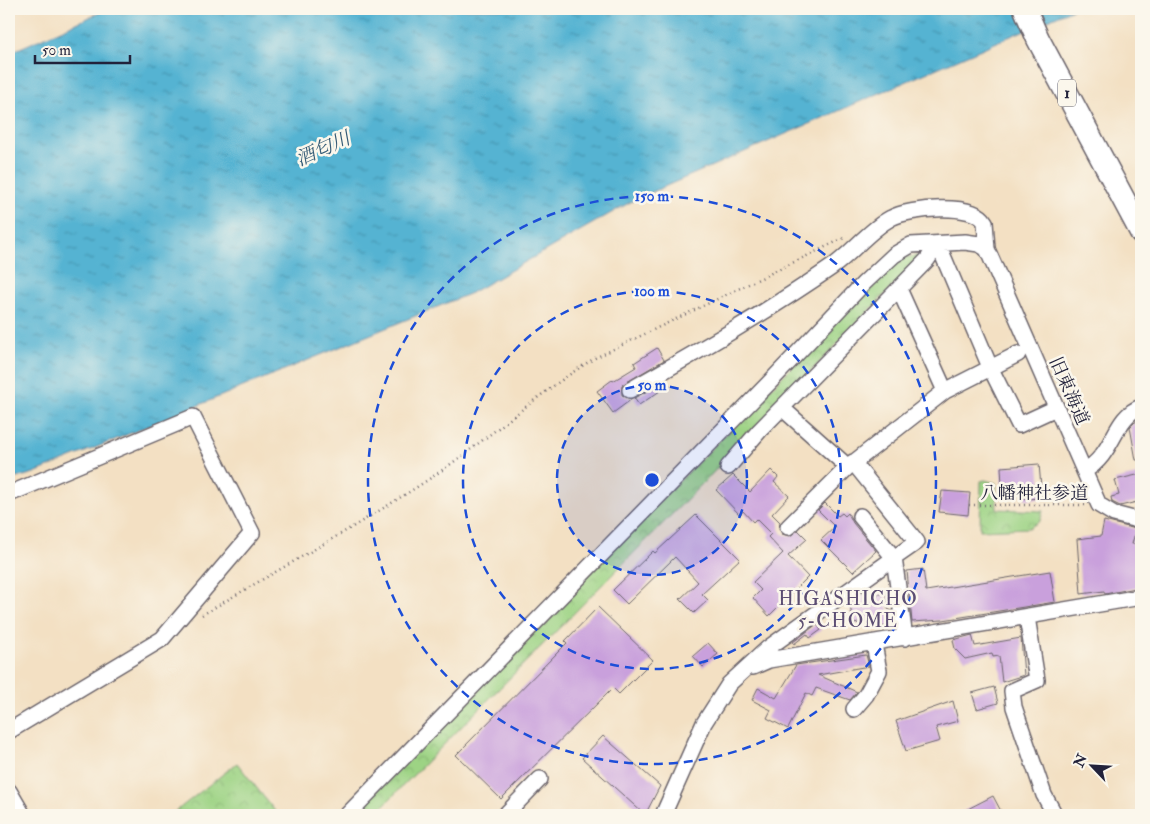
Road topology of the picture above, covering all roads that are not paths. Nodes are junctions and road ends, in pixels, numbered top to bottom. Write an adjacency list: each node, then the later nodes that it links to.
1 (1025, 9): 2 (highway, 1)
2 (1141, 232)
3 (938, 244): 4 (street); 5 (street); 7 (street); 31 (street)
4 (987, 249): 8 (street, 旧東海道); 12 (street, 旧東海道)
5 (899, 289): 9 (street); 11 (street)
6 (1018, 354): 7 (street)
7 (990, 367): 9 (street); 12 (street)
8 (630, 390)
9 (945, 391): 13 (street)
10 (1141, 407): 15 (street)
11 (782, 408): 13 (street); 14 (street)
12 (1056, 408): 15 (street, 旧東海道)
13 (851, 465): 19 (street); 20 (street)
14 (728, 468)
15 (1084, 471): 18 (street, 旧東海道)
16 (9, 494): 27 (street)
17 (860, 516): 20 (street)
18 (1141, 521)
19 (788, 527)
20 (894, 558): 23 (street); 25 (street)
21 (1141, 598): 22 (street)
22 (1027, 618): 23 (street); 34 (street)
23 (905, 638): 24 (street)
24 (874, 644): 25 (street); 26 (street)
25 (745, 671): 33 (street)
26 (854, 710)
27 (9, 731)
28 (540, 780): 32 (street)
29 (9, 791): 30 (street)
30 (23, 815)
31 (347, 815)
32 (505, 815)
33 (663, 815)
34 (1055, 815)

